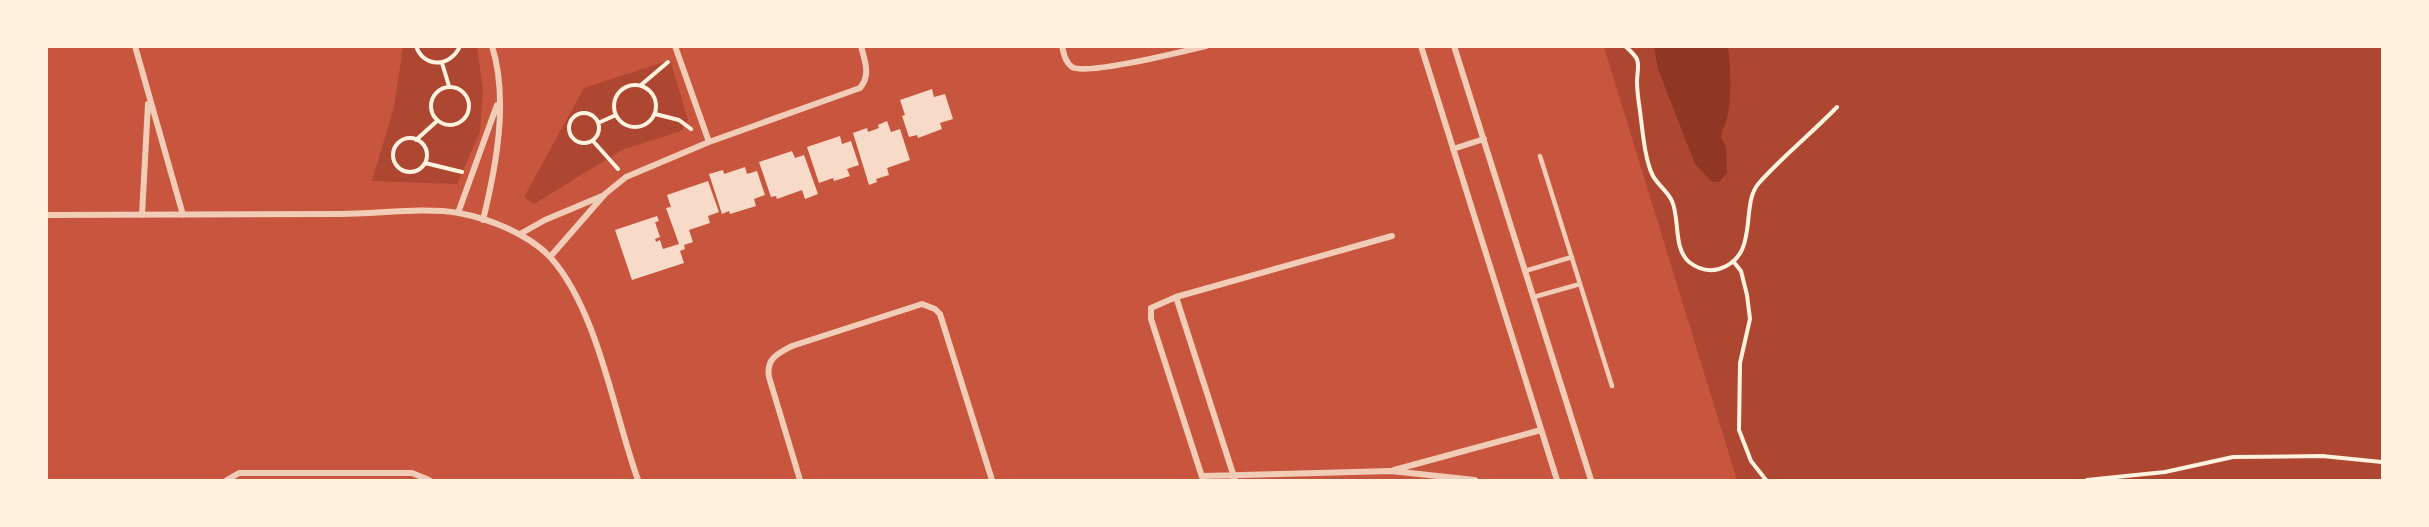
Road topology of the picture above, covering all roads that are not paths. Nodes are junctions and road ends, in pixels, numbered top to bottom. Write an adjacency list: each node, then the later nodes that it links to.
1 (135, 46): 10 (street)
2 (492, 46): 9 (street)
3 (675, 46): 12 (street)
4 (861, 46): 12 (street)
5 (1062, 46): 6 (street)
6 (1206, 46)
7 (1421, 46): 13 (street)
8 (1454, 46): 11 (street)
9 (500, 96): 16 (street); 20 (street)
10 (149, 97): 18 (street); 19 (street)
11 (1484, 139): 13 (street); 25 (street)
12 (709, 142): 15 (street)
13 (1453, 149): 30 (street)
14 (1540, 156): 24 (lane)
15 (605, 194): 21 (street); 23 (street)
16 (458, 213): 19 (street); 20 (street)
17 (46, 215): 18 (street)
18 (142, 215): 19 (street)
19 (183, 215)
20 (483, 220): 21 (street)
21 (520, 234): 23 (street)
22 (1392, 236): 27 (street)
23 (550, 257): 36 (street)
24 (1572, 257): 25 (lane); 26 (lane)
25 (1525, 271): 28 (street)
26 (1580, 284): 28 (lane); 29 (lane)
27 (1176, 297): 32 (street); 33 (street)
28 (1534, 297): 41 (street)
29 (1612, 386)
30 (1541, 430): 31 (street); 40 (street)
31 (1391, 471): 32 (street); 39 (street)
32 (1234, 477): 33 (street)
33 (1202, 478)
34 (227, 480): 35 (street)
35 (429, 480)
36 (638, 480)
37 (800, 480): 38 (street)
38 (992, 480)
39 (1475, 480)
40 (1557, 480)
41 (1591, 480)

